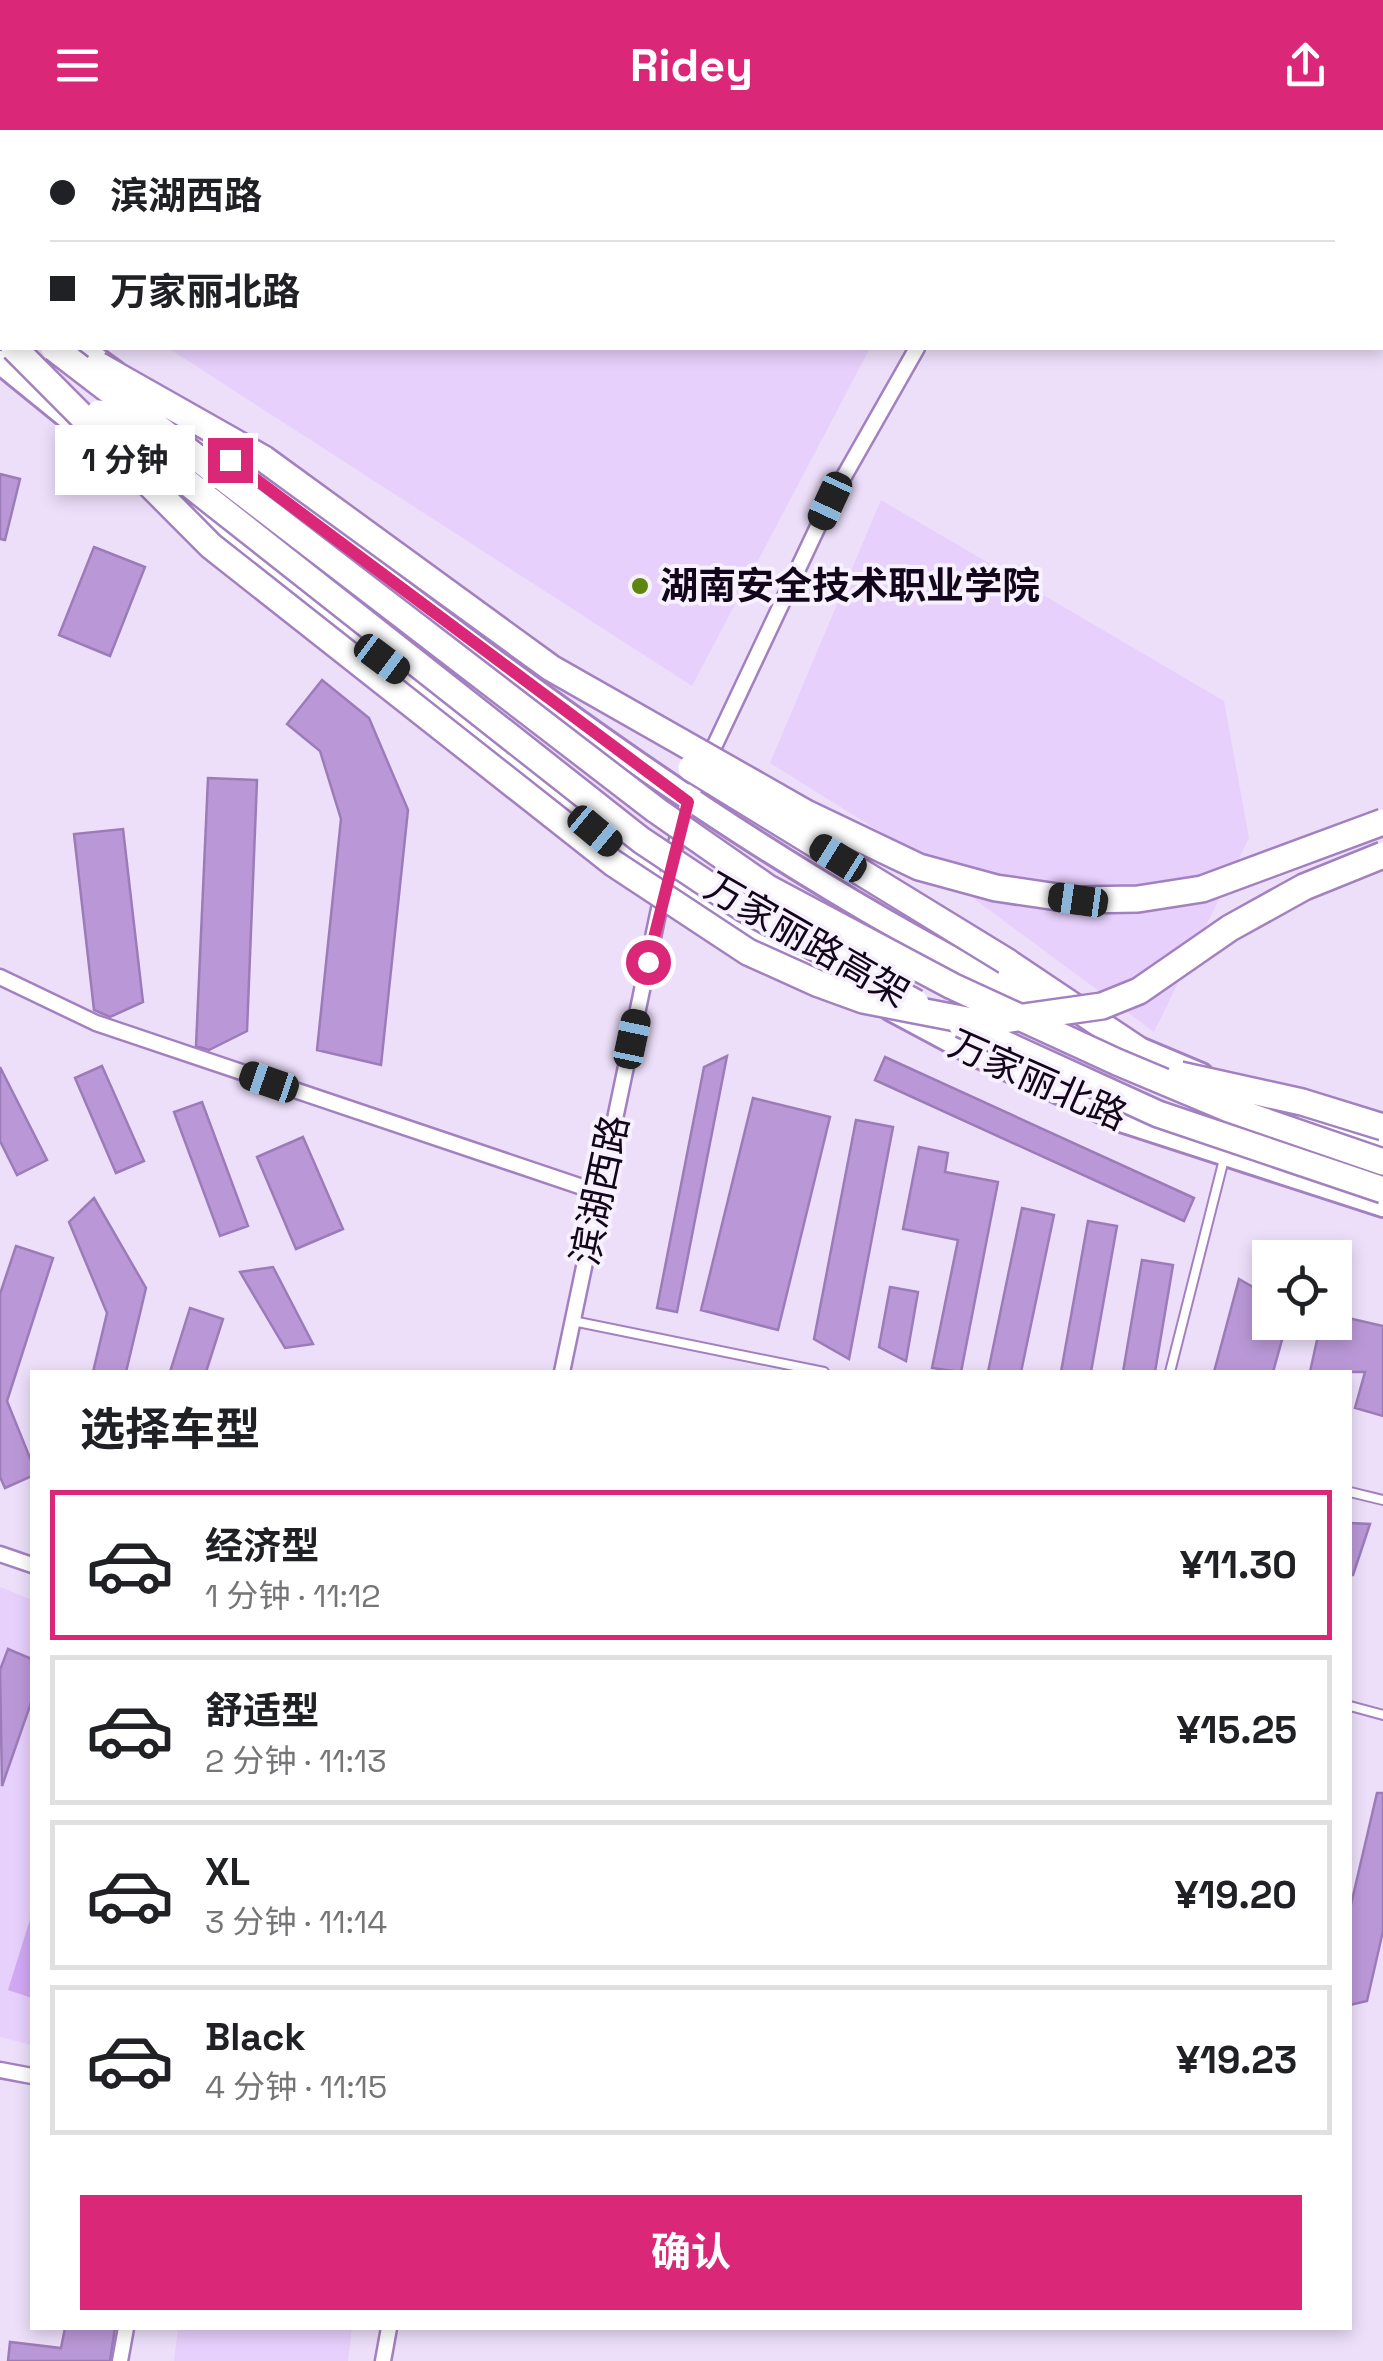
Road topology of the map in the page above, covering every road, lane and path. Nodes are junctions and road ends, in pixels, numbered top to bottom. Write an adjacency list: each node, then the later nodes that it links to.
1 (17, 350): 11 (highway, bridge)
2 (18, 350): 19 (highway, 万家丽路高架, bridge)
3 (57, 350): 14 (highway, 万家丽路高架, bridge)
4 (72, 350): 8 (highway, bridge)
5 (85, 350): 9 (main road, 万家丽北路)
6 (916, 350): 9 (street, 滨湖西路)
7 (0, 362): 12 (main road, 万家丽北路)
8 (550, 668): 10 (highway, bridge); 14 (highway, bridge)
9 (688, 802): 12 (street, 滨湖西路); 14 (main road, 万家丽北路)
10 (1383, 822)
11 (1383, 855)
12 (664, 885): 20 (street, 滨湖西路); 21 (main road, 万家丽北路)
13 (0, 977): 20 (street)
14 (1127, 1056): 15 (highway, bridge); 16 (main road, 万家丽北路); 18 (highway, 万家丽路高架, bridge)
15 (1383, 1127)
16 (1383, 1142)
17 (1225, 1156): 25 (lane)
18 (1383, 1162)
19 (1383, 1190)
20 (600, 1193): 22 (street, 滨湖西路)
21 (1383, 1206)
22 (572, 1321): 23 (street, 滨湖西路); 24 (lane)
23 (562, 1370)
24 (814, 1370)
25 (1171, 1370)
26 (1352, 1492): 27 (lane)
27 (1383, 1500)
28 (0, 1554): 29 (street)
29 (30, 1564)
30 (1352, 1707): 31 (lane)
31 (1383, 1715)
32 (0, 2070): 33 (street)
33 (30, 2076)
34 (126, 2330): 36 (street)
35 (388, 2330): 37 (street)
36 (120, 2361)
37 (383, 2361)

